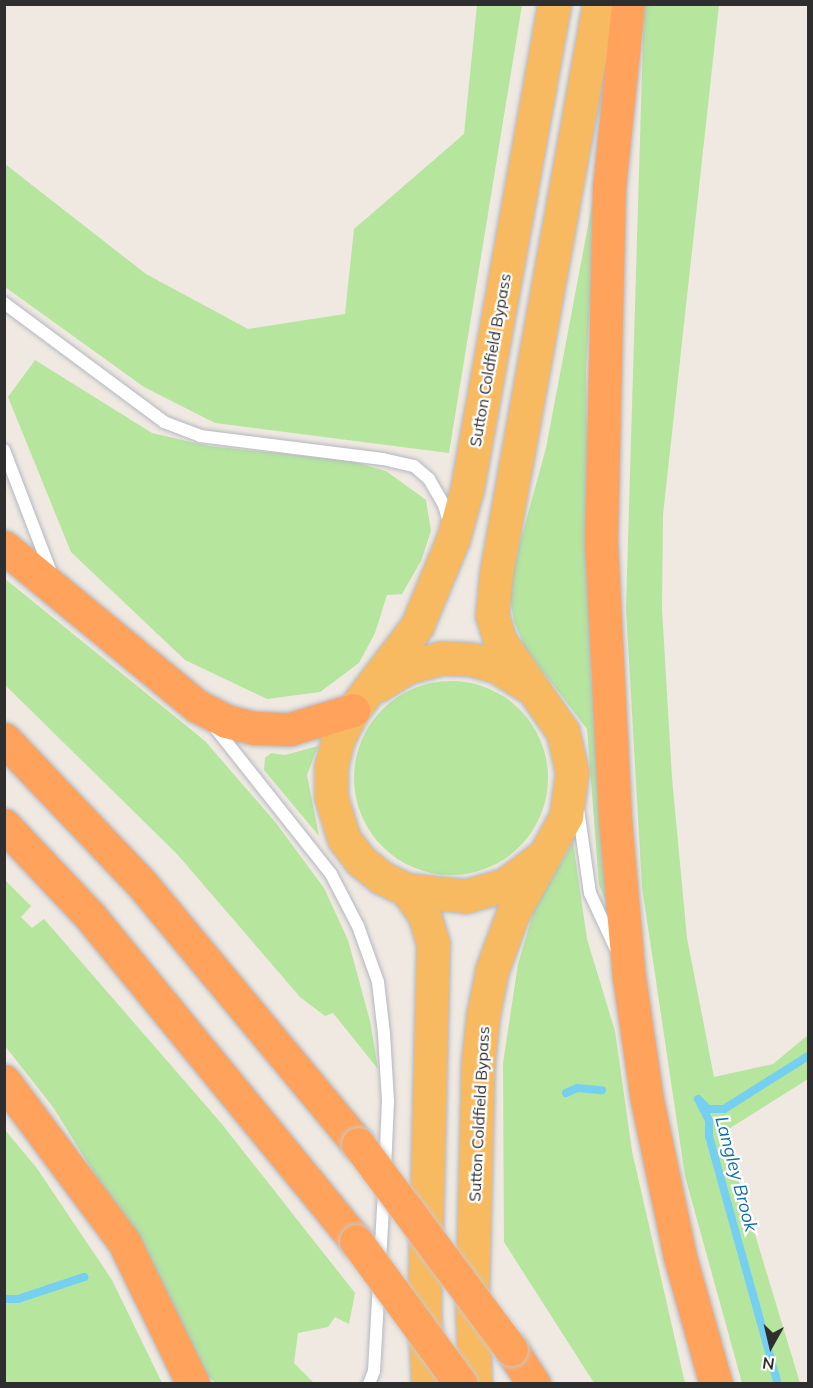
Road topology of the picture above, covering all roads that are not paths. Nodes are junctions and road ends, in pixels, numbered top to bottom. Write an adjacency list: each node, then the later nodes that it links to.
1 (554, 4): 6 (highway, Sutton Coldfield Bypass)
2 (599, 4): 9 (highway, Sutton Coldfield Bypass)
3 (628, 4): 17 (highway)
4 (4, 303): 6 (lane)
5 (4, 450): 8 (lane)
6 (453, 539): 10 (highway, Sutton Coldfield Bypass)
7 (4, 547): 8 (highway)
8 (58, 591): 11 (highway)
9 (542, 698): 10 (highway, Sutton Coldfield Bypass); 13 (highway, Sutton Coldfield Bypass)
10 (360, 702): 11 (highway); 16 (highway, Sutton Coldfield Bypass)
11 (197, 706): 20 (lane)
12 (4, 739): 24 (highway, bridge)
13 (572, 772): 15 (highway, Sutton Coldfield Bypass); 17 (lane)
14 (4, 825): 22 (highway, bridge)
15 (543, 856): 16 (highway, Sutton Coldfield Bypass); 23 (highway, Sutton Coldfield Bypass)
16 (406, 890): 21 (highway, Sutton Coldfield Bypass)
17 (629, 976): 25 (highway)
18 (4, 1081): 19 (highway)
19 (192, 1383)
20 (369, 1383)
21 (428, 1383)
22 (461, 1383)
23 (475, 1383)
24 (534, 1383)
25 (716, 1383)

